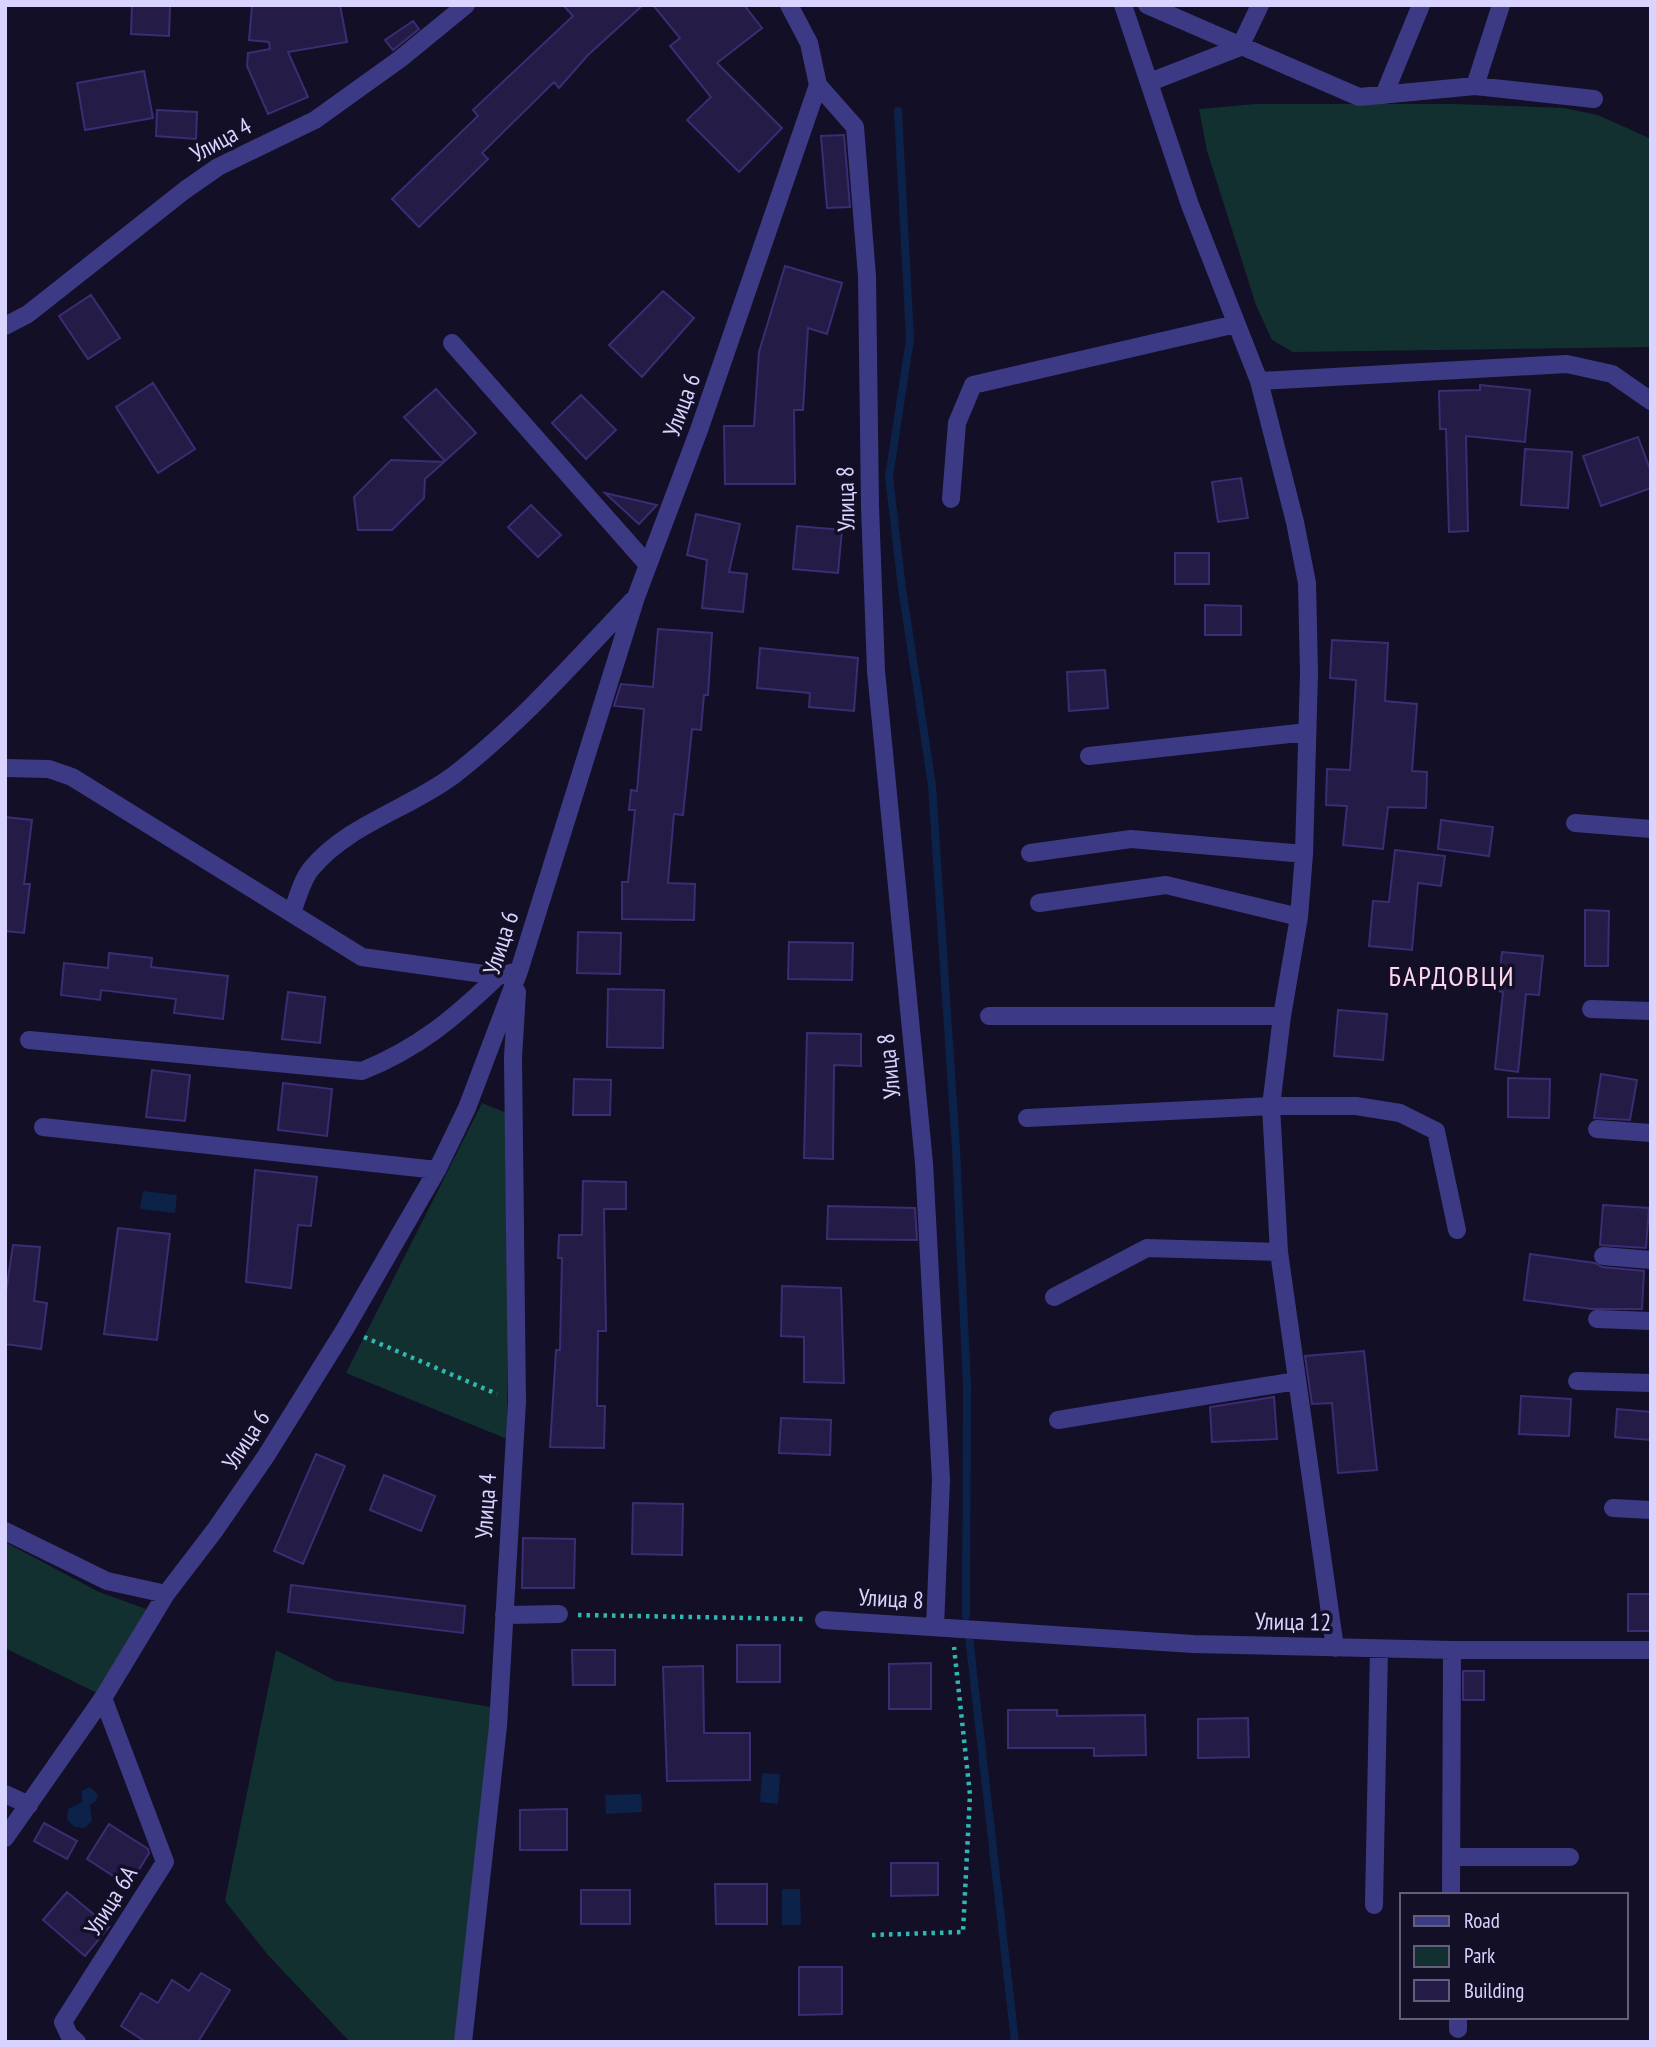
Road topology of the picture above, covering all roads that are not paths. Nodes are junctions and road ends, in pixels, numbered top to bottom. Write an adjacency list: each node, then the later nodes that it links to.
1 (466, 5): 15 (street, Улица 4)
2 (789, 5): 10 (street)
3 (1123, 5): 9 (street)
4 (1147, 5): 8 (street)
5 (1260, 5): 8 (street)
6 (1421, 5): 12 (street)
7 (1501, 5): 11 (street)
8 (1240, 47): 9 (street); 12 (street)
9 (1150, 82): 14 (street)
10 (818, 85): 20 (street, Улица 6); 63 (street, Улица 8)
11 (1475, 86): 12 (street); 13 (street)
12 (1384, 95)
13 (1594, 99)
14 (1236, 324): 17 (street); 19 (street)
15 (5, 326)
16 (452, 342): 20 (street)
17 (1259, 381): 18 (street); 22 (street)
18 (1651, 401)
19 (951, 499)
20 (648, 565): 21 (street, Улица 6)
21 (636, 597): 30 (street); 32 (street, Улица 6)
22 (1307, 732): 23 (street); 28 (street)
23 (1089, 756)
24 (5, 768): 30 (street)
25 (1576, 823): 26 (street)
26 (1651, 829)
27 (1030, 853): 28 (street)
28 (1304, 854): 31 (street)
29 (1039, 903): 31 (street)
30 (292, 913): 33 (street)
31 (1299, 917): 37 (street)
32 (519, 971): 33 (street); 44 (street, Улица 6); 61 (street, Улица 4)
33 (498, 976): 38 (street)
34 (1591, 1009): 35 (street)
35 (1651, 1011)
36 (989, 1016): 37 (street)
37 (1282, 1016): 39 (street)
38 (29, 1040)
39 (1271, 1106): 40 (street); 45 (street); 46 (street)
40 (1027, 1118)
41 (43, 1127): 44 (street)
42 (1597, 1129): 43 (street)
43 (1651, 1133)
44 (437, 1170): 59 (street, Улица 6)
45 (1457, 1230)
46 (1279, 1252): 49 (street); 52 (street)
47 (1604, 1256): 48 (street)
48 (1651, 1260)
49 (1054, 1297)
50 (1597, 1319): 51 (street)
51 (1651, 1321)
52 (1296, 1381): 55 (street); 64 (street)
53 (1577, 1381): 54 (street)
54 (1651, 1383)
55 (1058, 1420)
56 (1613, 1508): 57 (street)
57 (1651, 1510)
58 (5, 1531): 59 (street)
59 (166, 1594): 68 (street)
60 (559, 1614): 61 (street)
61 (504, 1615): 77 (street, Улица 4)
62 (824, 1620): 63 (street, Улица 8)
63 (943, 1628): 64 (street, Улица 12)
64 (1335, 1648): 65 (street, Улица 12)
65 (1379, 1649): 66 (street, Улица 12); 75 (street)
66 (1452, 1650): 67 (street, Улица 12); 72 (street)
67 (1651, 1650)
68 (103, 1698): 70 (street); 76 (street, Улица 6A)
69 (5, 1794): 70 (street)
70 (29, 1805): 71 (street)
71 (5, 1838)
72 (1451, 1857): 73 (street); 74 (street)
73 (1570, 1857)
74 (1451, 1893)
75 (1374, 1905)
76 (77, 2042)
77 (463, 2042)

